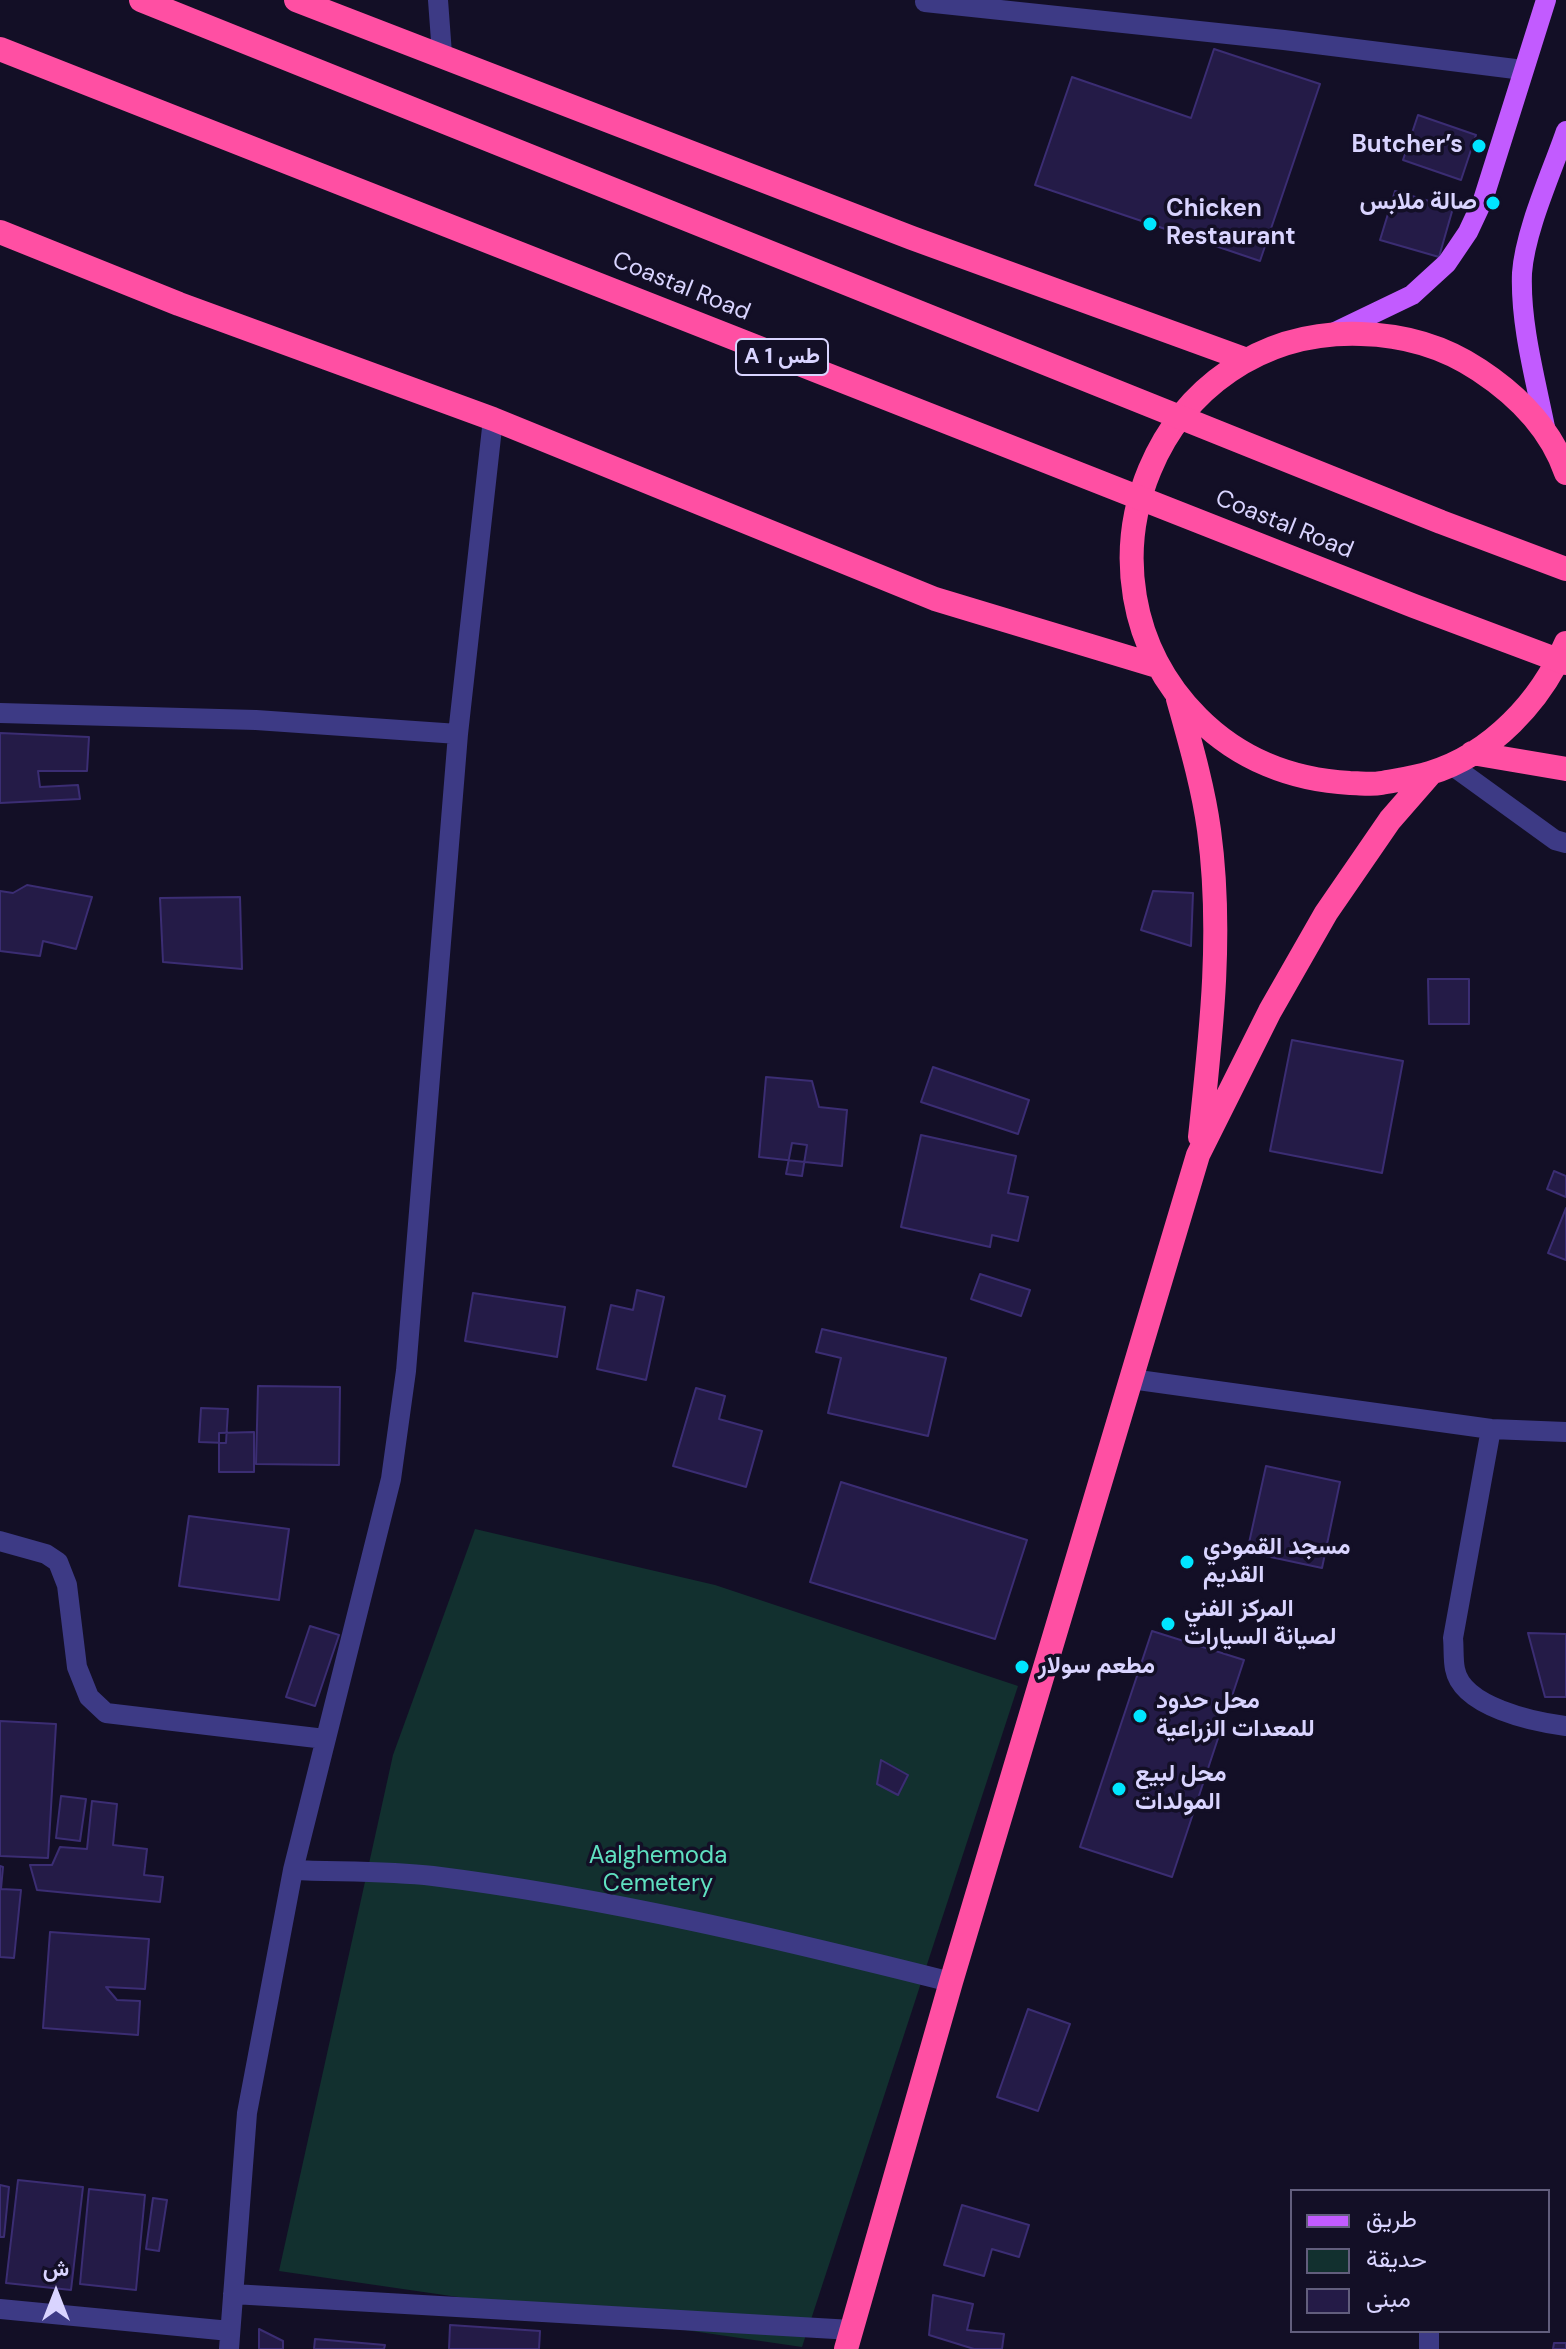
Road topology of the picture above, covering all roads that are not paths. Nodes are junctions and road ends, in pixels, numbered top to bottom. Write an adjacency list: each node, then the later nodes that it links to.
1 (141, 0): 16 (highway, bridge)
2 (296, 0): 7 (highway)
3 (438, 0): 7 (street)
4 (1546, 0): 8 (main road)
5 (925, 2): 8 (street)
6 (0, 49): 18 (highway, Coastal Road / A 1 طس, bridge)
7 (442, 54): 12 (highway)
8 (1523, 70): 11 (main road)
9 (1566, 131): 14 (main road)
10 (0, 232): 13 (highway)
11 (1333, 333): 12 (highway); 14 (highway)
12 (1247, 360): 19 (highway)
13 (493, 419): 19 (highway); 22 (street)
14 (1546, 432): 15 (highway)
15 (1564, 464)
16 (1566, 569)
17 (1566, 643): 23 (highway)
18 (1566, 663)
19 (1157, 666): 20 (highway)
20 (1178, 697): 24 (highway); 27 (highway)
21 (0, 713): 22 (street)
22 (458, 734): 33 (street)
23 (1472, 753): 24 (highway); 25 (highway)
24 (1440, 769): 26 (street); 27 (highway)
25 (1566, 769)
26 (1566, 843)
27 (1198, 1155): 28 (highway)
28 (1131, 1379): 29 (street); 35 (highway)
29 (1491, 1429): 30 (street); 32 (street)
30 (1566, 1432)
31 (0, 1541): 33 (street)
32 (1566, 1726)
33 (325, 1739): 34 (street)
34 (293, 1870): 35 (street); 36 (street)
35 (951, 1982): 39 (highway)
36 (233, 2294): 38 (street); 39 (street)
37 (0, 2309): 38 (street)
38 (230, 2340)
39 (849, 2340)

